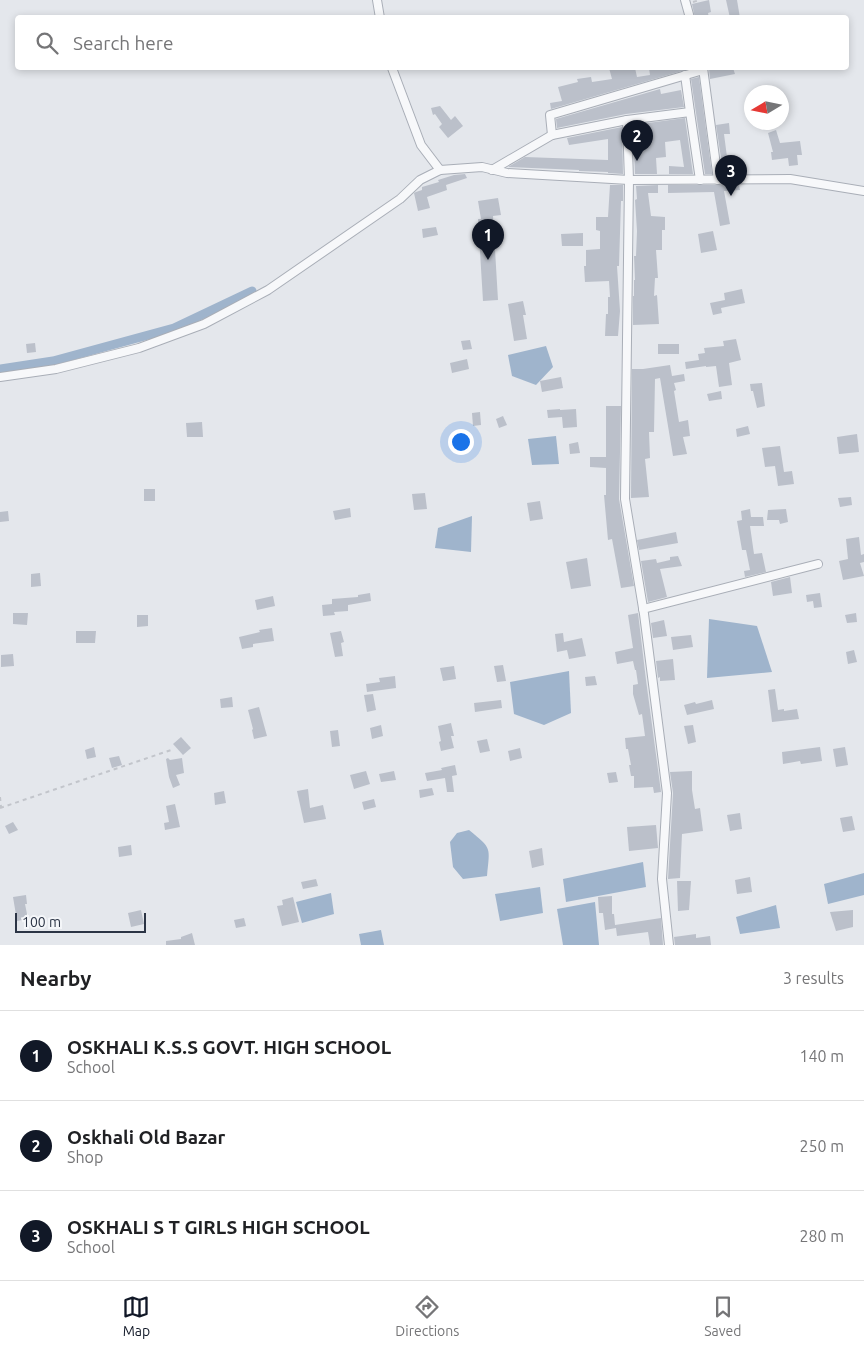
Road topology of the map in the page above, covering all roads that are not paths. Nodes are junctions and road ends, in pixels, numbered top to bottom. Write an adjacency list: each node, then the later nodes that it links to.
1 (377, 0): 3 (street)
2 (685, 0): 4 (street)
3 (380, 15)
4 (689, 15)
5 (393, 70): 12 (street)
6 (700, 70): 8 (street)
7 (703, 70): 16 (street)
8 (686, 75): 9 (street); 11 (street)
9 (690, 112): 10 (street); 15 (street)
10 (627, 120): 11 (street); 14 (street)
11 (552, 135): 13 (street)
12 (440, 170): 13 (street); 18 (street)
13 (492, 170): 14 (street)
14 (629, 180): 15 (street); 20 (street)
15 (700, 180): 16 (street)
16 (718, 180): 17 (street)
17 (864, 191)
18 (0, 377)
19 (818, 564): 20 (street)
20 (643, 609): 21 (street)
21 (669, 945)

